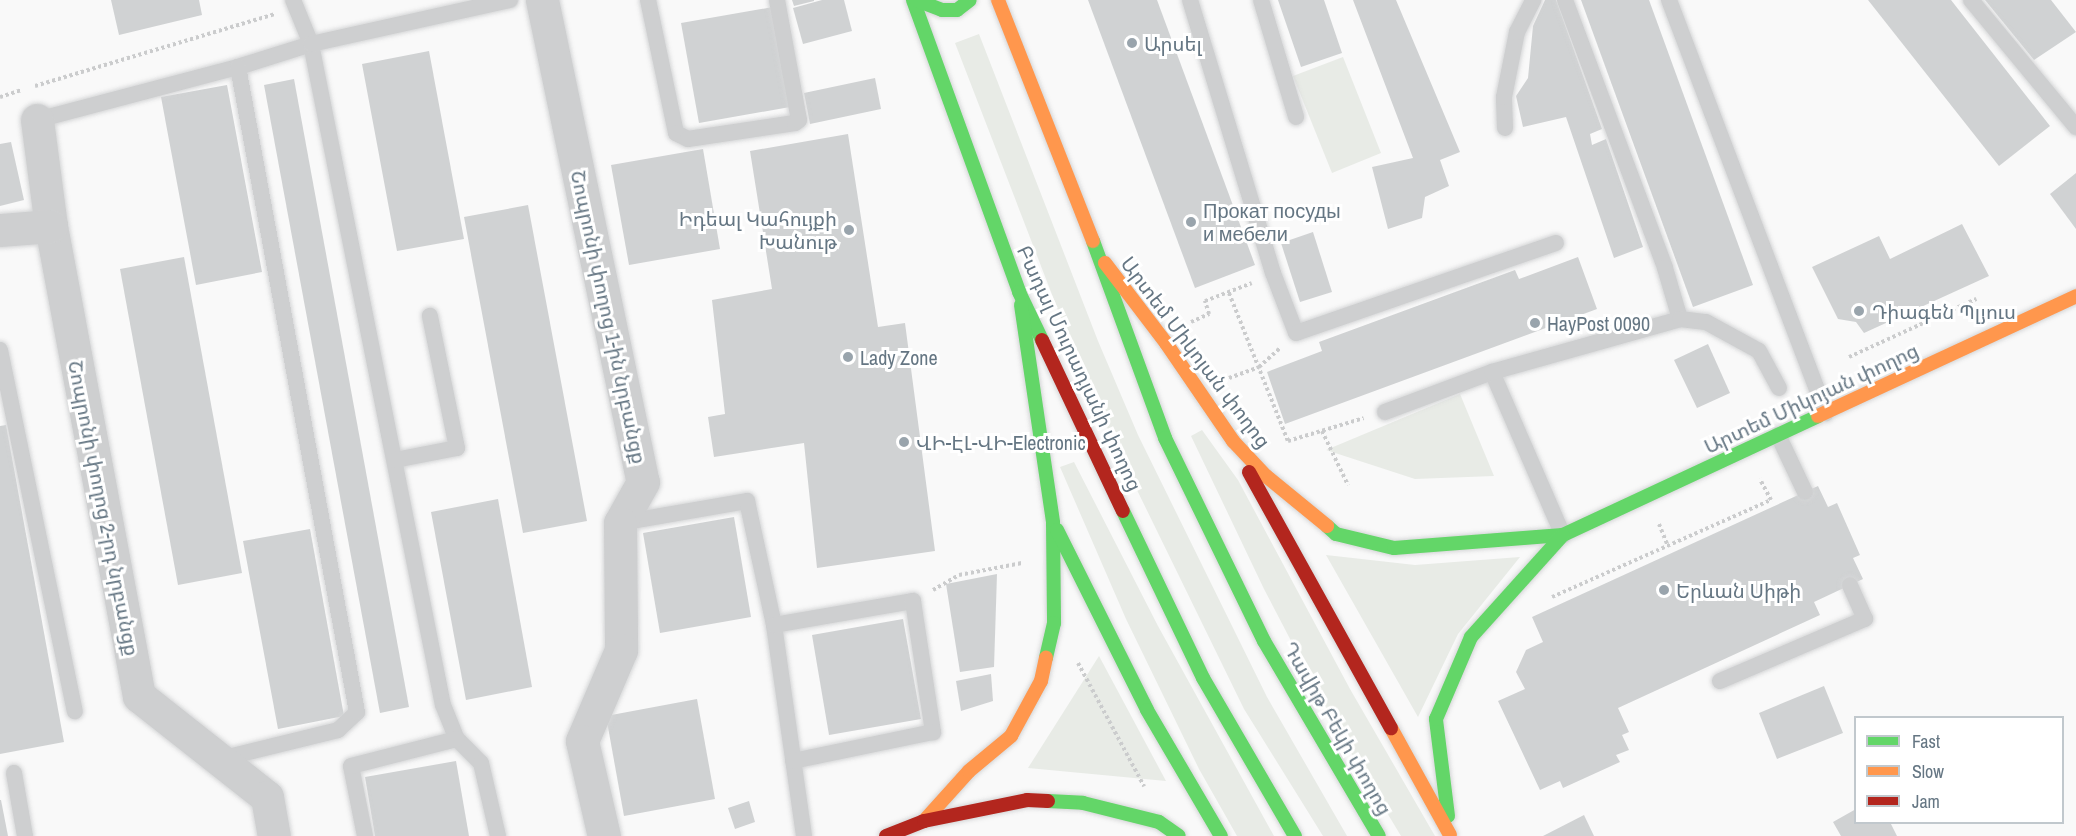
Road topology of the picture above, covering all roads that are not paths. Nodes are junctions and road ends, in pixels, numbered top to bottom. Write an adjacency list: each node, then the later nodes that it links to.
1 (510, 0): 15 (lane)
2 (542, 0): 39 (street, Շոպրոնի փողոց 1-ին նրբանցք)
3 (648, 0): 4 (lane)
4 (777, 0)
5 (914, 0): 6 (main road); 25 (main road, Բադալ Մուրադյանի փողոց)
6 (970, 0)
7 (998, 0): 24 (main road)
8 (1191, 0): 23 (lane)
9 (1261, 0): 17 (lane)
10 (1533, 0): 20 (lane)
11 (1565, 0): 28 (lane)
12 (1669, 0): 33 (lane)
13 (1971, 0): 19 (lane)
14 (295, 4): 15 (lane)
15 (311, 44): 16 (lane); 36 (lane)
16 (238, 67): 18 (lane); 46 (lane)
17 (1296, 117)
18 (38, 120): 21 (street, Շոպրոնի փողոց 2-րդ նրբանցք)
19 (2076, 127)
20 (1505, 128)
21 (51, 226): 22 (street); 46 (street, Շոպրոնի փողոց 2-րդ նրբանցք)
22 (0, 230)
23 (1556, 243)
24 (1098, 254): 35 (main road, Արտեմ Միկոյան փողոց); 61 (main road, Դավիթ Բեկի փողոց)
25 (1019, 292): 38 (main road); 60 (main road, Բադալ Մուրադյանի փողոց)
26 (2076, 296): 33 (main road, Արտեմ Միկոյան փողոց)
27 (430, 316): 36 (lane)
28 (1680, 319): 30 (lane); 31 (lane)
29 (0, 350): 44 (lane)
30 (1492, 372): 32 (lane); 40 (lane)
31 (1779, 388)
32 (1384, 412)
33 (1826, 413): 34 (main road, Արտեմ Միկոյան փողոց)
34 (1778, 435): 37 (lane); 40 (main road, Արտեմ Միկոյան փողոց)
35 (1233, 441): 40 (main road, Արտեմ Միկոյան փողոց); 50 (main road)
36 (395, 460): 45 (lane)
37 (1805, 492)
38 (1053, 523): 49 (main road); 59 (main road)
39 (620, 524): 42 (lane); 55 (street, Շոպրոնի փողոց 1-ին նրբանցք)
40 (1563, 535): 50 (main road, Արտեմ Միկոյան փողոց)
41 (1850, 585): 43 (lane)
42 (774, 625): 47 (lane); 47 (lane)
43 (1720, 681)
44 (75, 711)
45 (457, 739): 53 (lane); 54 (lane)
46 (220, 759): 52 (street, Շոպրոնի փողոց 2-րդ նրբանցք)
47 (793, 761): 56 (lane)
48 (14, 773): 51 (lane)
49 (924, 821): 57 (main road); 58 (main road)
50 (1450, 835)
51 (25, 836)
52 (274, 836)
53 (365, 836)
54 (498, 836)
55 (604, 836)
56 (804, 836)
57 (886, 836)
58 (1179, 836)
59 (1221, 836)
60 (1295, 836)
61 (1379, 836)

